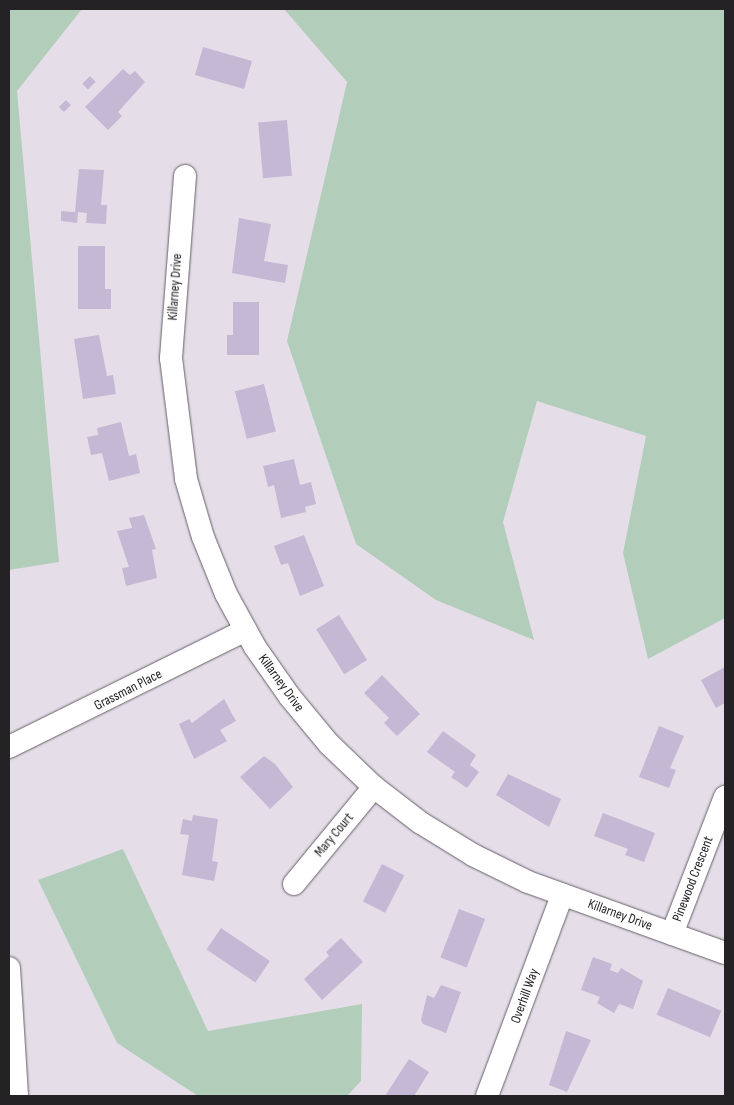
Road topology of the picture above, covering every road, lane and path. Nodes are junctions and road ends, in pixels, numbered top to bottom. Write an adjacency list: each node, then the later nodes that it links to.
1 (185, 176): 2 (street, Killarney Drive)
2 (246, 630): 3 (street, Grassman Place); 4 (street, Killarney Drive)
3 (9, 747)
4 (374, 787): 6 (street, Mary Court); 7 (street, Killarney Drive)
5 (725, 797): 8 (street, Pinewood Crescent)
6 (294, 884)
7 (562, 895): 8 (street, Killarney Drive); 12 (street, Overhill Way)
8 (672, 934): 9 (street, Killarney Drive)
9 (725, 953)
10 (9, 968): 11 (street)
11 (17, 1096)
12 (487, 1096)

